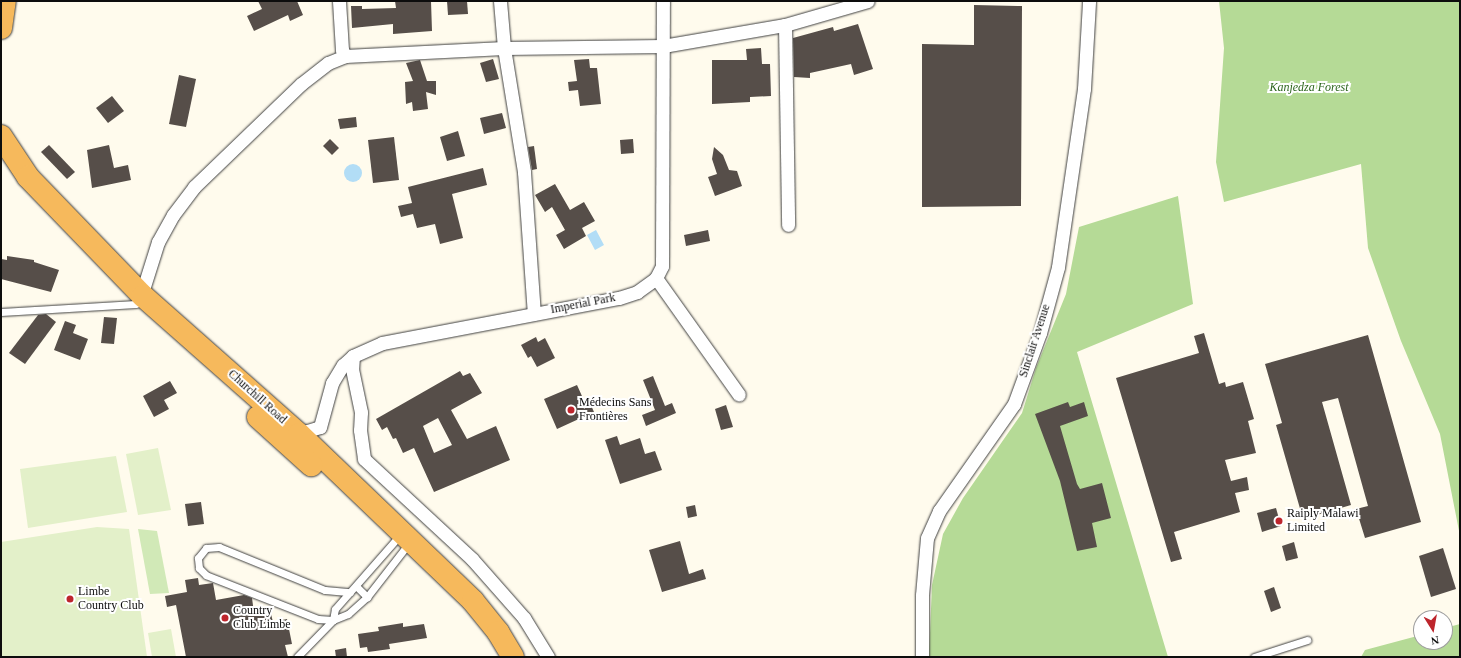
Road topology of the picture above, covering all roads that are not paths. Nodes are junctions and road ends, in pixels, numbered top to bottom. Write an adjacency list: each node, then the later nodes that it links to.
1 (339, 1): 12 (street)
2 (500, 1): 11 (street)
3 (663, 1): 10 (street)
4 (868, 1): 6 (street)
5 (1089, 1): 32 (street, Sinclair Avenue)
6 (848, 3): 8 (street)
7 (4, 4): 9 (highway)
8 (785, 25): 10 (street); 15 (street)
9 (1, 28)
10 (663, 46): 11 (street); 16 (street)
11 (504, 48): 12 (street); 19 (street)
12 (345, 56): 17 (street)
13 (1, 136): 17 (highway, Churchill Road)
14 (1, 164): 17 (highway, Churchill Road)
15 (788, 225)
16 (656, 278): 19 (street, Imperial Park); 21 (street)
17 (139, 300): 18 (lane); 22 (highway, Churchill Road)
18 (3, 309)
19 (534, 314): 20 (street, Imperial Park)
20 (353, 356): 22 (street, Imperial Park); 31 (street)
21 (739, 395)
22 (290, 436): 23 (highway, Churchill Road)
23 (404, 540): 24 (lane); 25 (lane); 29 (highway, Churchill Road); 30 (highway, Churchill Road)
24 (353, 589): 25 (lane); 26 (lane); 26 (lane)
25 (367, 597): 26 (lane)
26 (334, 620): 28 (lane)
27 (1307, 640): 33 (lane)
28 (297, 657)
29 (502, 657)
30 (513, 657)
31 (548, 657)
32 (922, 657)
33 (1254, 657)

